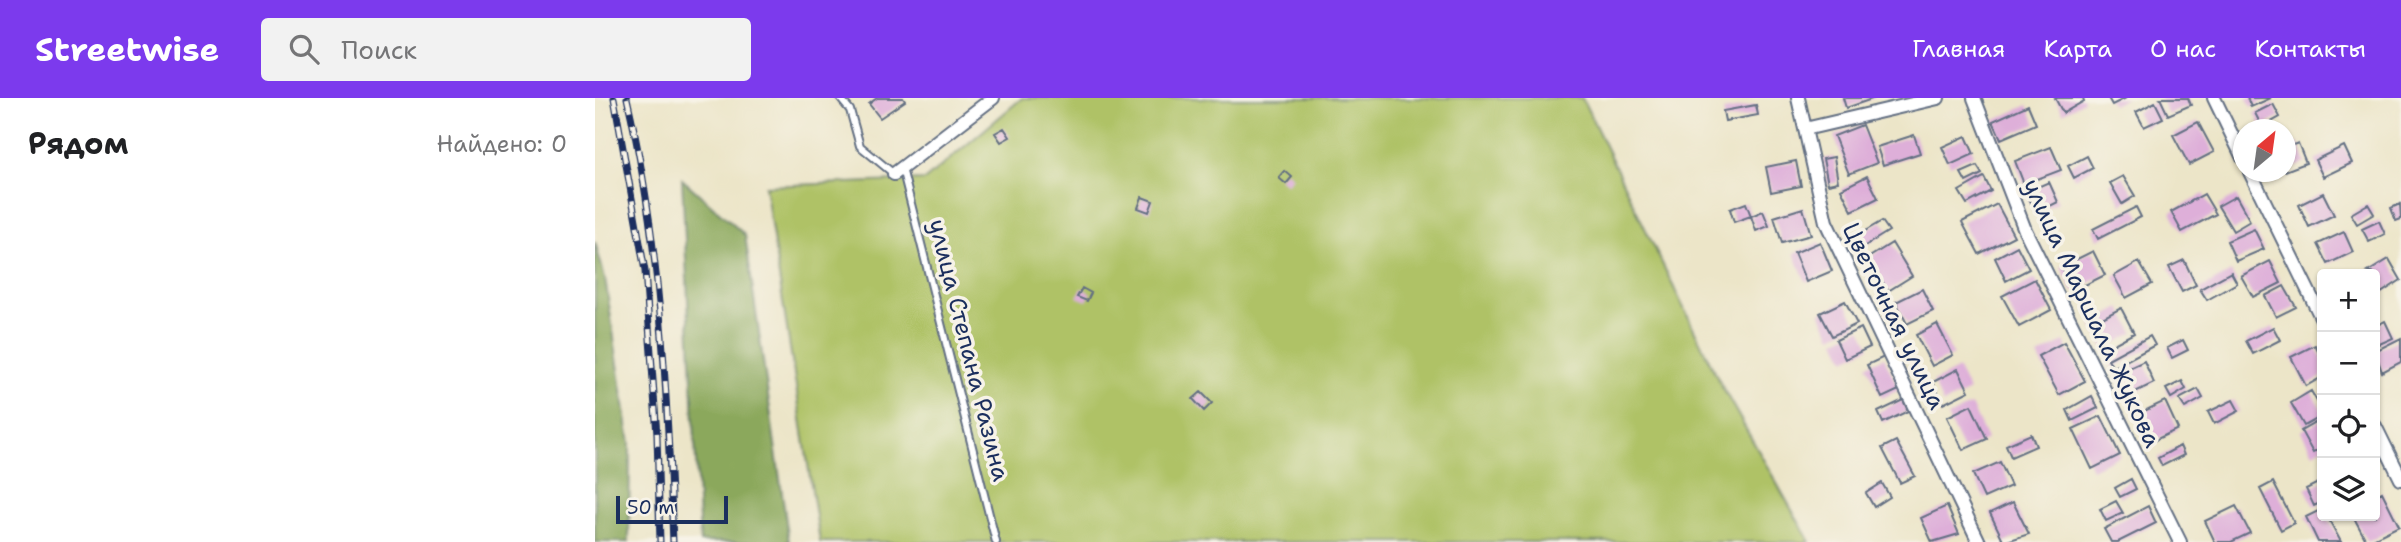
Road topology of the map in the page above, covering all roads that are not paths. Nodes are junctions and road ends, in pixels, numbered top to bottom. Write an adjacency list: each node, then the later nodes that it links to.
1 (840, 98): 9 (lane)
2 (993, 98): 9 (street)
3 (1798, 98): 7 (street, Цветочная улица)
4 (1938, 98): 7 (street)
5 (1974, 98): 16 (street, улица Маршала Жукова)
6 (2214, 98): 8 (street)
7 (1805, 129): 15 (street, Цветочная улица)
8 (2233, 137)
9 (898, 171): 14 (lane, улица Степана Разина)
10 (2255, 182): 11 (street)
11 (2317, 309)
12 (2380, 436): 13 (street)
13 (2401, 479)
14 (996, 542)
15 (1979, 542)
16 (2180, 542)

